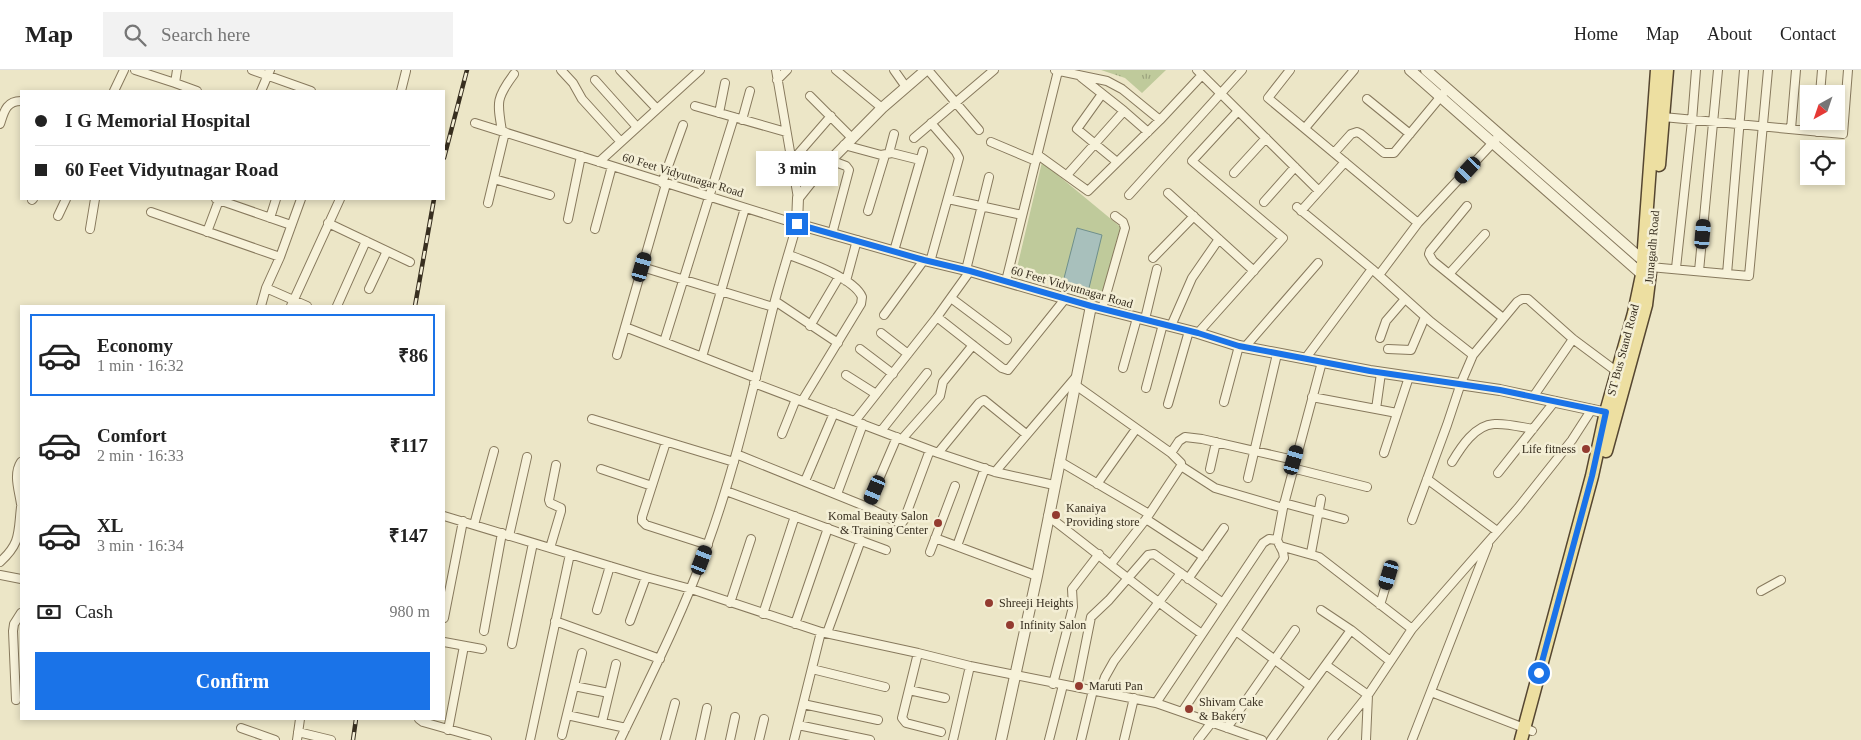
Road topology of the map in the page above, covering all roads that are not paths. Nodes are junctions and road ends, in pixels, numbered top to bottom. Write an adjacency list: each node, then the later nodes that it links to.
1 (124, 70): 41 (street)
2 (135, 70): 37 (street)
3 (177, 70): 37 (street)
4 (252, 70): 30 (street)
5 (561, 70): 87 (street)
6 (620, 70): 56 (street)
7 (686, 70): 34 (street)
8 (700, 70): 34 (street)
9 (776, 70): 36 (street)
10 (787, 70): 36 (street)
11 (836, 70): 55 (street)
12 (894, 70): 40 (street)
13 (927, 70): 40 (street); 53 (street)
14 (994, 70): 53 (street)
15 (1242, 70): 47 (street)
16 (1290, 70): 73 (street)
17 (1354, 70): 73 (street)
18 (1657, 70): 163 (main road, ST Bus Stand Road)
19 (1667, 70): 62 (main road, Junagadh Road)
20 (1696, 70): 65 (street)
21 (1718, 70): 66 (street)
22 (1744, 70): 71 (street)
23 (1768, 70): 74 (street)
24 (1796, 70): 75 (street)
25 (1822, 70): 39 (street)
26 (1848, 70): 80 (street)
27 (406, 71): 45 (street)
28 (1056, 71): 33 (street); 95 (street)
29 (1419, 72): 48 (street)
30 (269, 73): 43 (street); 44 (street)
31 (1199, 73): 47 (street); 64 (street)
32 (514, 74): 77 (street)
33 (1079, 75): 49 (street); 64 (street)
34 (693, 76): 56 (street)
35 (595, 80): 72 (street)
36 (777, 80): 78 (street)
37 (175, 83): 42 (street)
38 (725, 83): 59 (street)
39 (1821, 85)
40 (906, 87): 55 (street)
41 (114, 90)
42 (194, 90)
43 (261, 90)
44 (309, 90)
45 (401, 90)
46 (750, 91): 63 (street)
47 (1220, 93): 58 (street); 112 (street)
48 (1444, 93): 82 (street); 83 (street); 90 (street)
49 (1102, 94): 57 (street); 89 (street)
50 (810, 96): 60 (street)
51 (1367, 100): 82 (street)
52 (20, 101): 67 (street)
53 (956, 103): 69 (street); 76 (street)
54 (695, 106): 59 (street)
55 (882, 108): 86 (street)
56 (657, 109): 72 (street)
57 (1124, 111): 79 (street); 89 (street)
58 (1238, 111): 85 (street); 162 (street)
59 (719, 113): 61 (street)
60 (831, 116): 86 (street); 99 (street)
61 (734, 117): 63 (street); 113 (street)
62 (1663, 117): 65 (street); 163 (main road, Junagadh Road)
63 (742, 120): 78 (street)
64 (1160, 120): 79 (street)
65 (1692, 121): 66 (street); 158 (street)
66 (1713, 123): 71 (street); 164 (street)
67 (0, 124)
68 (475, 124): 77 (street, 60 Feet Vidyutnagar Road)
69 (931, 124): 84 (street); 115 (street)
70 (684, 125): 108 (street)
71 (1739, 125): 74 (street); 167 (street)
72 (636, 128): 87 (street)
73 (1304, 128): 92 (street)
74 (1762, 128): 75 (street); 167 (street)
75 (1791, 129): 80 (street)
76 (979, 130)
77 (503, 132): 94 (street, 60 Feet Vidyutnagar Road); 107 (street)
78 (786, 132): 99 (street)
79 (1148, 132): 100 (street)
80 (1818, 132)
81 (894, 134): 93 (street)
82 (1410, 134): 92 (street)
83 (1500, 135): 90 (street); 163 (street)
84 (914, 138)
85 (1266, 138): 103 (street); 104 (street)
86 (848, 141): 93 (street); 96 (street)
87 (621, 142): 98 (street)
88 (991, 142): 95 (street)
89 (1095, 143): 100 (street); 105 (street)
90 (1492, 143): 138 (street); 163 (street)
91 (923, 152): 97 (street)
92 (1334, 153): 101 (street)
93 (887, 154): 97 (street); 129 (street)
94 (581, 156): 98 (street, 60 Feet Vidyutnagar Road); 136 (street)
95 (1037, 158): 105 (street); 131 (street)
96 (830, 160): 114 (street); 144 (street)
97 (920, 160): 150 (street)
98 (599, 162): 102 (street, 60 Feet Vidyutnagar Road)
99 (791, 162): 114 (street)
100 (1117, 162): 105 (street)
101 (1345, 162): 109 (street); 138 (street)
102 (612, 166): 108 (street, 60 Feet Vidyutnagar Road); 142 (street)
103 (1295, 167): 109 (street); 124 (street)
104 (1234, 173)
105 (1067, 175)
106 (989, 177): 126 (street)
107 (494, 179): 111 (street); 125 (street)
108 (664, 184): 113 (street, 60 Feet Vidyutnagar Road); 157 (street)
109 (1319, 191): 160 (street)
110 (1168, 193): 134 (street)
111 (550, 195)
112 (1129, 195)
113 (709, 196): 128 (street, 60 Feet Vidyutnagar Road); 169 (street)
114 (798, 198): 139 (street)
115 (948, 199): 126 (street); 154 (street)
116 (66, 200): 132 (street)
117 (95, 200): 141 (street)
118 (218, 200): 143 (street)
119 (225, 200): 123 (street)
120 (276, 200): 135 (street)
121 (301, 200): 140 (street)
122 (340, 200): 137 (street)
123 (239, 202): 135 (street)
124 (1264, 202)
125 (488, 204)
126 (981, 206): 131 (street); 161 (street)
127 (1468, 206): 166 (street)
128 (745, 208): 139 (street, 60 Feet Vidyutnagar Road); 173 (street)
129 (868, 211)
130 (151, 212): 143 (street)
131 (1022, 215): 170 (street)
132 (58, 216)
133 (1115, 216): 182 (street)
134 (1194, 216): 146 (street); 153 (street)
135 (270, 218): 140 (street)
136 (568, 219)
137 (328, 223): 148 (street); 177 (street)
138 (1418, 223): 165 (street)
139 (797, 224): 144 (street, 60 Feet Vidyutnagar Road); 151 (street)
140 (291, 225): 152 (street)
141 (90, 229)
142 (596, 229)
143 (207, 232): 152 (street)
144 (832, 234): 147 (street, 60 Feet Vidyutnagar Road)
145 (1485, 234): 166 (street)
146 (1219, 239): 162 (street); 188 (street)
147 (857, 240): 150 (street, 60 Feet Vidyutnagar Road); 168 (street)
148 (366, 241): 149 (street); 180 (street)
149 (387, 251): 155 (street); 172 (street)
150 (894, 251): 154 (street, 60 Feet Vidyutnagar Road)
151 (789, 255): 168 (street); 178 (street)
152 (280, 257): 171 (street)
153 (1153, 258)
154 (927, 261): 161 (street, 60 Feet Vidyutnagar Road); 183 (street)
155 (410, 262)
156 (1318, 263): 199 (street)
157 (642, 267): 169 (street); 189 (street)
158 (1676, 268): 163 (street); 164 (street)
159 (1157, 269): 186 (street)
160 (1372, 269): 165 (street); 207 (street)
161 (968, 270): 170 (street, 60 Feet Vidyutnagar Road); 174 (street)
162 (1254, 271): 191 (street)
163 (1646, 271): 214 (main road, ST Bus Stand Road)
164 (1699, 271): 167 (street)
165 (1379, 274): 176 (street)
166 (1449, 274): 187 (street)
167 (1727, 274)
168 (842, 279): 190 (street); 197 (street)
169 (683, 280): 173 (street); 196 (street)
170 (1006, 281): 175 (street, 60 Feet Vidyutnagar Road)
171 (266, 288): 177 (street); 179 (street)
172 (369, 289)
173 (721, 291): 178 (street); 206 (street)
174 (951, 298): 184 (street); 195 (street)
175 (1065, 299): 181 (street, 60 Feet Vidyutnagar Road); 198 (street)
176 (1405, 299): 185 (street); 193 (street)
177 (292, 303)
178 (774, 304): 190 (street); 216 (street)
179 (261, 305)
180 (337, 305)
181 (1091, 306): 182 (street, 60 Feet Vidyutnagar Road); 217 (street)
182 (1102, 309): 186 (street, 60 Feet Vidyutnagar Road)
183 (884, 315)
184 (937, 317): 198 (street); 202 (street)
185 (1425, 317): 201 (street); 205 (street)
186 (1141, 318): 188 (street, 60 Feet Vidyutnagar Road); 209 (street)
187 (1503, 318): 194 (street); 205 (street)
188 (1167, 325): 191 (street, 60 Feet Vidyutnagar Road); 219 (street)
189 (625, 326): 196 (street); 204 (street)
190 (810, 326): 197 (street)
191 (1194, 332): 199 (street, 60 Feet Vidyutnagar Road); 226 (street)
192 (881, 333): 202 (street)
193 (1380, 338)
194 (1573, 339): 214 (street); 222 (street)
195 (1007, 340)
196 (664, 342): 206 (street)
197 (838, 343): 223 (street)
198 (973, 345): 239 (street)
199 (1242, 346): 203 (street, 60 Feet Vidyutnagar Road); 224 (street)
200 (860, 349): 212 (street)
201 (1388, 349)
202 (908, 354): 212 (street)
203 (1277, 354): 207 (street, 60 Feet Vidyutnagar Road); 244 (street)
204 (617, 355)
205 (1473, 355): 218 (street)
206 (702, 357): 216 (street)
207 (1305, 359): 208 (street, 60 Feet Vidyutnagar Road)
208 (1322, 362): 211 (street, 60 Feet Vidyutnagar Road); 221 (street)
209 (1123, 368)
210 (926, 373): 236 (street)
211 (1381, 373): 215 (street, 60 Feet Vidyutnagar Road); 227 (street)
212 (892, 374): 220 (street)
213 (846, 375): 220 (street)
214 (1622, 375): 231 (main road, ST Bus Stand Road)
215 (1409, 377): 218 (street, 60 Feet Vidyutnagar Road); 230 (street)
216 (755, 381): 223 (street); 248 (street)
217 (1075, 381): 234 (street); 238 (street); 251 (street)
218 (1461, 383): 222 (street, 60 Feet Vidyutnagar Road); 264 (street)
219 (1146, 388)
220 (876, 394): 233 (street)
221 (1312, 397): 227 (street); 250 (street)
222 (1533, 397): 225 (street, 60 Feet Vidyutnagar Road)
223 (799, 400): 229 (street); 237 (street)
224 (1224, 402)
225 (1555, 402): 228 (street, 60 Feet Vidyutnagar Road); 235 (street)
226 (1168, 404)
227 (1376, 409): 230 (street)
228 (1592, 409): 231 (street, 60 Feet Vidyutnagar Road); 289 (street)
229 (834, 413): 233 (street); 265 (street)
230 (1397, 413): 247 (street)
231 (1611, 413): 387 (main road, ST Bus Stand Road)
232 (592, 420): 240 (street)
233 (858, 423): 236 (street); 272 (street)
234 (1136, 429): 245 (street); 266 (street)
235 (1533, 429): 253 (street); 262 (street)
236 (881, 431): 239 (street)
237 (782, 434)
238 (1026, 434): 246 (street); 261 (street)
239 (900, 438): 242 (street); 276 (street)
240 (666, 442): 252 (street); 268 (street)
241 (1216, 442): 244 (street); 245 (street); 260 (street)
242 (930, 450): 246 (street); 276 (street)
243 (494, 451): 286 (street)
244 (1254, 451): 250 (street); 263 (street)
245 (1171, 452): 256 (street)
246 (938, 453): 257 (street)
247 (1384, 453)
248 (736, 454): 252 (street); 265 (street)
249 (527, 457): 290 (street)
250 (1294, 460): 258 (street)
251 (1059, 461): 266 (street); 267 (street)
252 (734, 462): 271 (street)
253 (1452, 462)
254 (20, 464): 273 (street)
255 (556, 465): 299 (street)
256 (1181, 466): 275 (street); 282 (street)
257 (985, 468): 261 (street); 298 (street)
258 (1292, 468): 270 (street); 275 (street)
259 (600, 469): 268 (street)
260 (1210, 469)
261 (995, 472): 267 (street)
262 (1498, 473)
263 (1248, 478)
264 (1427, 479): 284 (street); 289 (street)
265 (806, 481): 272 (street)
266 (1097, 484): 282 (street)
267 (1054, 485): 281 (street)
268 (652, 486): 297 (street)
269 (955, 486): 291 (street)
270 (1367, 487)
271 (726, 490): 280 (street); 297 (street)
272 (837, 494): 276 (street)
273 (20, 498)
274 (1321, 499): 277 (street)
275 (1283, 506): 277 (street); 296 (street)
276 (867, 507)
277 (1319, 512): 283 (street); 304 (street)
278 (20, 513): 306 (street)
279 (445, 516): 285 (street)
280 (795, 516): 287 (street); 327 (street)
281 (1048, 516): 303 (street); 312 (street)
282 (1148, 516): 305 (street); 307 (street)
283 (1344, 518)
284 (1412, 520)
285 (463, 521): 286 (street); 326 (street)
286 (474, 525): 290 (street)
287 (828, 528): 294 (street); 331 (street)
288 (1224, 528): 305 (street)
289 (1497, 531): 292 (street)
290 (506, 535): 295 (street); 336 (street)
291 (935, 538): 298 (street); 301 (street)
292 (1491, 538): 335 (street); 361 (street)
293 (751, 539): 320 (street)
294 (860, 540): 300 (street); 337 (street)
295 (533, 543): 299 (street); 340 (street)
296 (1279, 543): 304 (street); 322 (street); 332 (street)
297 (708, 545): 318 (street)
298 (957, 546): 312 (street)
299 (550, 548): 302 (street)
300 (886, 550)
301 (930, 552)
302 (570, 554): 308 (street); 329 (street)
303 (1098, 554): 307 (street); 353 (street)
304 (1310, 554): 323 (street)
305 (1204, 556): 316 (street)
306 (0, 562)
307 (1111, 564): 314 (street)
308 (610, 566): 313 (street); 324 (street)
309 (1181, 573): 314 (street); 316 (street); 321 (street)
310 (0, 575): 315 (street)
311 (1389, 575): 323 (street)
312 (1037, 576): 352 (street)
313 (646, 578): 318 (street); 330 (street)
314 (1127, 578): 321 (street); 358 (street)
315 (20, 579)
316 (1188, 579): 322 (street)
317 (1781, 580): 319 (street)
318 (691, 589): 320 (street); 345 (street)
319 (1761, 591)
320 (730, 603): 327 (street)
321 (1158, 603): 338 (street); 360 (street)
322 (1223, 603): 338 (street)
323 (1380, 605): 335 (street)
324 (597, 610)
325 (1321, 610): 334 (street)
326 (445, 613)
327 (763, 614): 331 (street)
328 (20, 615): 366 (street)
329 (555, 621): 345 (street); 392 (street)
330 (630, 621)
331 (795, 624): 337 (street)
332 (1236, 630): 346 (street); 371 (street)
333 (1294, 630): 346 (street)
334 (1351, 630): 347 (street); 349 (street)
335 (1412, 630): 347 (street)
336 (484, 631)
337 (824, 632): 343 (street); 351 (street)
338 (1202, 634): 368 (street)
339 (445, 642): 341 (street)
340 (512, 644)
341 (464, 646): 342 (street); 384 (street)
342 (482, 649)
343 (918, 652): 350 (street); 359 (street)
344 (582, 653): 355 (street)
345 (660, 659): 382 (street)
346 (1274, 660): 356 (street); 383 (street)
347 (1390, 661): 363 (street)
348 (616, 664): 362 (street)
349 (1326, 665): 356 (street); 363 (street)
350 (970, 666): 352 (street); 400 (street)
351 (812, 669): 357 (street); 369 (street)
352 (1015, 675): 353 (street); 401 (street)
353 (1053, 684): 354 (street)
354 (1063, 685): 358 (street); 402 (street)
355 (574, 686): 362 (street); 372 (street)
356 (1310, 686): 407 (street)
357 (885, 687)
358 (1077, 687): 360 (street)
359 (909, 690): 364 (street); 385 (street)
360 (1097, 691): 365 (street); 403 (street)
361 (1431, 692): 387 (street); 410 (street)
362 (609, 693): 378 (street)
363 (1368, 695): 408 (street); 409 (street)
364 (945, 698)
365 (1134, 698): 368 (street); 404 (street)
366 (16, 700)
367 (675, 703): 394 (street)
368 (1156, 703): 371 (street)
369 (803, 704): 377 (street); 380 (street)
370 (707, 708): 395 (street)
371 (1182, 712): 379 (street)
372 (567, 715): 378 (street); 386 (street)
373 (735, 717): 396 (street)
374 (764, 719): 397 (street)
375 (300, 720): 388 (street)
376 (420, 720): 384 (street)
377 (878, 720)
378 (602, 722): 382 (street)
379 (1212, 722): 383 (street); 405 (street)
380 (798, 725): 398 (street); 399 (street)
381 (241, 728): 389 (street)
382 (626, 728): 393 (street)
383 (1227, 728): 406 (street)
384 (448, 730): 391 (street)
385 (941, 732)
386 (562, 735)
387 (1527, 735)
388 (297, 736): 390 (street)
389 (275, 740)
390 (331, 740)
391 (487, 740)
392 (530, 740)
393 (620, 740)
394 (665, 740)
395 (700, 740)
396 (730, 740)
397 (759, 740)
398 (794, 740)
399 (870, 740)
400 (953, 740)
401 (1001, 740)
402 (1049, 740)
403 (1081, 740)
404 (1124, 740)
405 (1198, 740)
406 (1262, 740)
407 (1271, 740)
408 (1332, 740)
409 (1366, 740)
410 (1412, 740)

